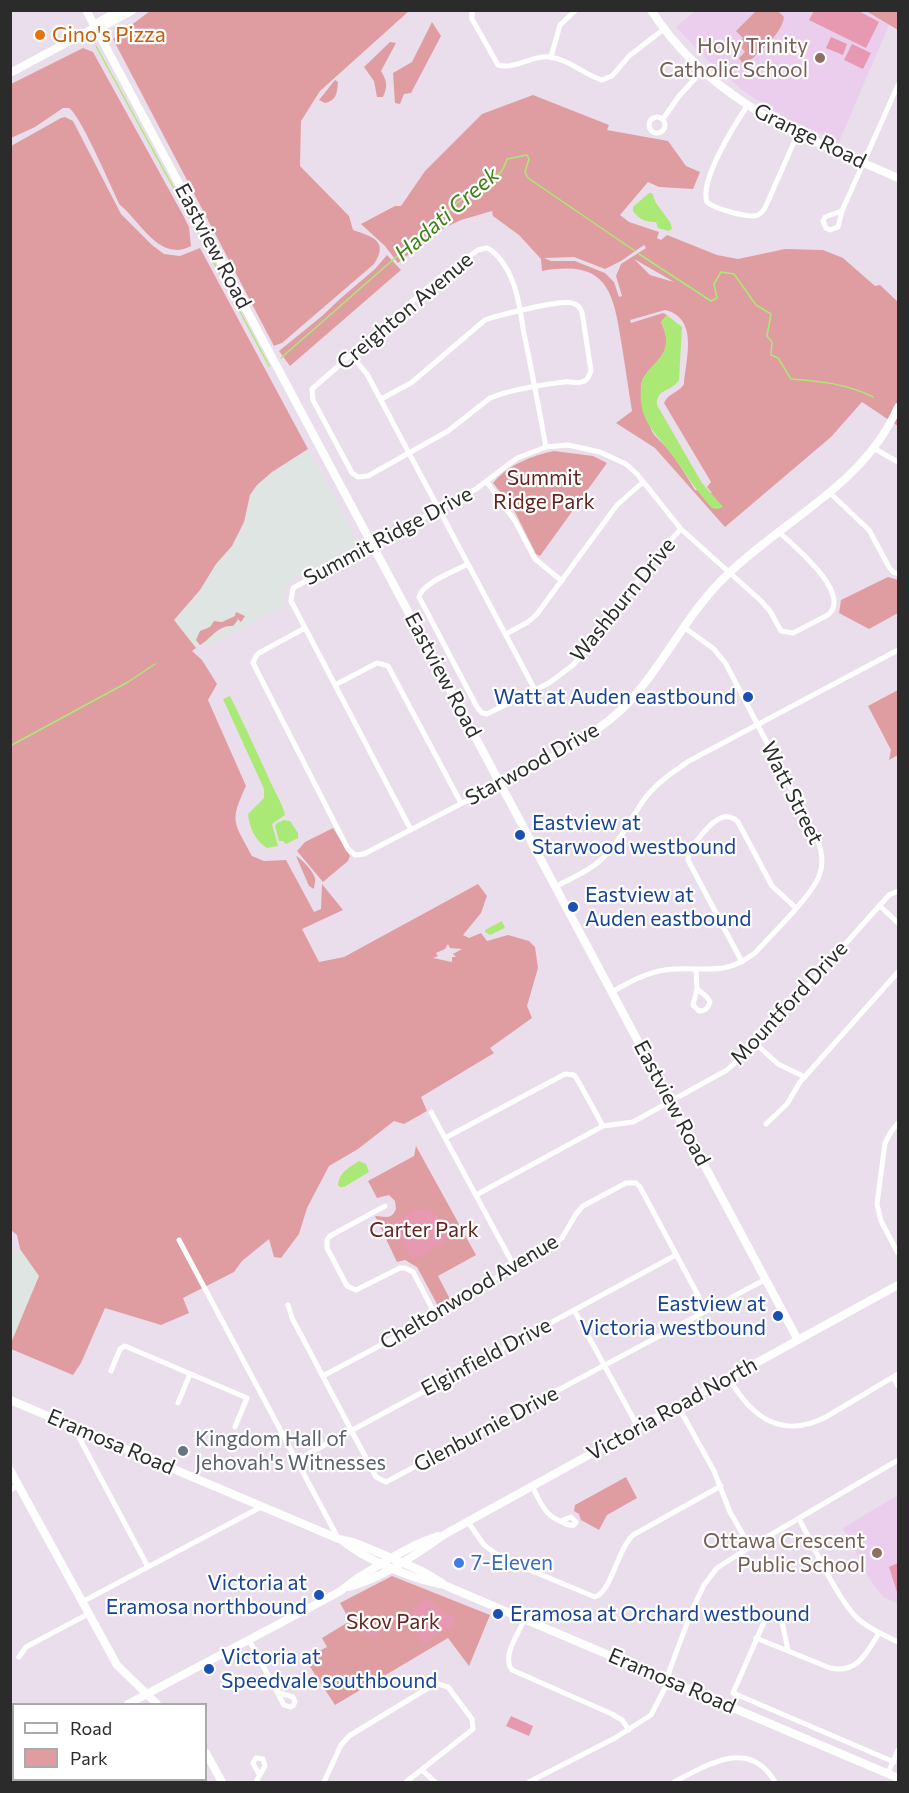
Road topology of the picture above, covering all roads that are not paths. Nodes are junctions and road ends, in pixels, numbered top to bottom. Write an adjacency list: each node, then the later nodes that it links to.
1 (86, 10): 7 (main road, Eastview Road)
2 (120, 10): 7 (main road)
3 (133, 10): 7 (main road)
4 (471, 10): 9 (street)
5 (576, 10): 9 (street)
6 (651, 10): 8 (main road, Grange Road)
7 (96, 27): 11 (main road); 34 (main road, Eastview Road)
8 (664, 29): 9 (street); 10 (main road, Grange Road)
9 (550, 57)
10 (702, 71): 13 (main road, Grange Road); 14 (street)
11 (10, 73)
12 (898, 85): 16 (street)
13 (747, 106): 15 (main road, Grange Road); 15 (street)
14 (663, 119)
15 (798, 133): 16 (main road, Grange Road)
16 (864, 163): 17 (main road, Grange Road); 18 (street)
17 (898, 178)
18 (842, 211)
19 (520, 311): 20 (street, Creighton Avenue); 21 (street, Creighton Avenue); 21 (street); 22 (street)
20 (351, 354): 22 (street); 26 (street, Creighton Avenue)
21 (535, 387): 24 (street, Creighton Avenue); 26 (street)
22 (381, 399): 26 (street)
23 (898, 407): 25 (main road, Starwood Drive)
24 (546, 447): 28 (street, Summit Ridge Drive); 29 (street, Summit Ridge Drive)
25 (875, 449): 27 (street); 30 (main road, Starwood Drive)
26 (409, 453): 31 (street)
27 (898, 462)
28 (487, 482): 31 (street, Summit Ridge Drive); 38 (street)
29 (643, 482): 32 (street, Summit Ridge Drive); 38 (street)
30 (830, 493): 33 (main road, Starwood Drive); 37 (street)
31 (439, 509): 34 (street, Summit Ridge Drive); 35 (street)
32 (681, 529): 36 (street, Summit Ridge Drive); 44 (street, Washburn Drive)
33 (779, 532): 36 (main road, Starwood Drive); 36 (street, Summit Ridge Drive)
34 (373, 544): 39 (street, Summit Ridge Drive); 46 (main road, Eastview Road)
35 (468, 564): 41 (street); 44 (street, Washburn Drive)
36 (729, 573): 40 (main road, Starwood Drive)
37 (898, 574)
38 (562, 581): 41 (street)
39 (305, 628): 43 (street, Summit Ridge Drive); 48 (street, Starwood Drive)
40 (685, 628): 45 (street, Watt Street); 46 (main road, Starwood Drive)
41 (506, 634): 44 (street)
42 (898, 650): 45 (street)
43 (335, 685): 47 (street); 48 (street, Summit Ridge Drive)
44 (535, 690)
45 (758, 724): 49 (street); 52 (street, Watt Street)
46 (501, 783): 47 (street, Starwood Drive); 49 (main road, Eastview Road)
47 (461, 803): 48 (street, Starwood Drive)
48 (411, 830)
49 (555, 887): 58 (main road, Eastview Road)
50 (898, 891): 51 (street, Mountford Drive)
51 (880, 906): 53 (street); 59 (street, Mountford Drive)
52 (796, 908): 54 (street, Watt Street); 54 (street)
53 (898, 923)
54 (742, 962): 55 (street, Watt Street)
55 (696, 969): 57 (street); 58 (street, Watt Street)
56 (898, 972): 60 (street)
57 (697, 990)
58 (612, 992): 61 (main road, Eastview Road)
59 (756, 1044): 60 (street); 61 (street, Mountford Drive)
60 (805, 1077): 64 (street)
61 (671, 1102): 65 (street, Mountford Drive); 73 (main road, Eastview Road)
62 (431, 1112): 66 (street)
63 (898, 1122): 70 (street)
64 (766, 1124)
65 (603, 1126): 66 (street); 67 (street, Mountford Drive)
66 (445, 1138): 67 (street)
67 (476, 1195): 72 (street)
68 (385, 1206): 78 (street)
69 (179, 1240): 87 (street)
70 (898, 1253)
71 (676, 1255): 72 (street, Cheltonwood Avenue); 76 (street, Elginfield Drive); 77 (street, Cheltonwood Avenue)
72 (514, 1266): 78 (street, Cheltonwood Avenue)
73 (766, 1279): 77 (street, Glenburnie Drive); 79 (main road, Eastview Road)
74 (898, 1285): 79 (main road, Victoria Road North)
75 (288, 1305): 84 (street, Glenburnie Drive)
76 (574, 1310): 80 (street); 95 (street, Elginfield Drive)
77 (706, 1310): 80 (street, Glenburnie Drive)
78 (436, 1316): 84 (street, Cheltonwood Avenue)
79 (798, 1340): 85 (main road, Victoria Road North)
80 (604, 1365): 94 (street); 95 (street, Glenburnie Drive)
81 (111, 1371): 82 (street)
82 (190, 1374): 88 (street); 90 (street)
83 (896, 1376): 85 (street); 86 (street)
84 (323, 1377): 95 (street, Glenburnie Drive)
85 (729, 1378): 91 (main road, Victoria Road North)
86 (898, 1386)
87 (259, 1390): 88 (street); 96 (street)
88 (247, 1398): 93 (street)
89 (10, 1400): 92 (main road, Eramosa Road)
90 (178, 1403)
91 (678, 1406): 94 (main road, Victoria Road North); 101 (street)
92 (73, 1426): 103 (main road, Eramosa Road); 115 (street)
93 (234, 1427)
94 (638, 1427): 100 (main road, Victoria Road North)
95 (351, 1430): 96 (street, Elginfield Drive)
96 (297, 1460): 108 (street)
97 (898, 1460): 104 (street)
98 (10, 1470): 99 (main road)
99 (19, 1485): 102 (street); 120 (main road)
100 (532, 1486): 105 (street); 106 (main road, Victoria Road North)
101 (721, 1486): 106 (street); 109 (street)
102 (10, 1490)
103 (261, 1507): 108 (main road, Eramosa Road); 115 (street)
104 (799, 1519): 109 (street); 123 (street)
105 (560, 1521)
106 (468, 1522): 107 (main road, Victoria Road North)
107 (445, 1534): 110 (main road, Victoria Road North); 114 (main road, Victoria Road North)
108 (341, 1540): 111 (main road, Eramosa Road); 114 (main road, Eramosa Road)
109 (750, 1546): 129 (street)
110 (420, 1551): 112 (main road, Victoria Road North); 116 (main road)
111 (362, 1554): 113 (main road, Eramosa Road); 117 (main road)
112 (401, 1562): 114 (main road, Eramosa Road); 116 (main road, Eramosa Road)
113 (384, 1563): 114 (main road, Victoria Road North); 117 (main road, Victoria Road North)
114 (392, 1563): 118 (main road, Eramosa Road); 119 (main road, Victoria Road North)
115 (148, 1567): 120 (street)
116 (422, 1571): 118 (main road, Eramosa Road)
117 (362, 1575): 119 (main road, Victoria Road North)
118 (444, 1585): 122 (main road, Eramosa Road)
119 (348, 1587): 125 (main road, Victoria Road North)
120 (82, 1602): 121 (main road)
121 (88, 1614): 128 (street); 131 (main road)
122 (525, 1619): 129 (main road, Eramosa Road); 134 (street)
123 (879, 1633): 126 (street); 127 (street)
124 (756, 1638): 127 (street); 127 (street); 137 (street)
125 (249, 1640): 130 (street); 131 (main road, Victoria Road North)
126 (898, 1642)
127 (788, 1650)
128 (19, 1657)
129 (667, 1679): 134 (street); 139 (main road, Eramosa Road)
130 (277, 1692)
131 (146, 1695): 132 (main road, Victoria Road North); 133 (main road)
132 (130, 1703)
133 (156, 1703)
134 (629, 1730): 147 (street)
135 (898, 1750): 137 (street)
136 (207, 1756): 142 (main road)
137 (894, 1762): 139 (street)
138 (422, 1770): 144 (street); 145 (street); 146 (street)
139 (888, 1773): 141 (main road, Eramosa Road)
140 (259, 1774): 143 (street)
141 (898, 1778)
142 (222, 1782)
143 (256, 1782)
144 (324, 1782)
145 (406, 1782)
146 (435, 1782)
147 (530, 1782)
148 (674, 1782): 149 (street)
149 (775, 1782)

